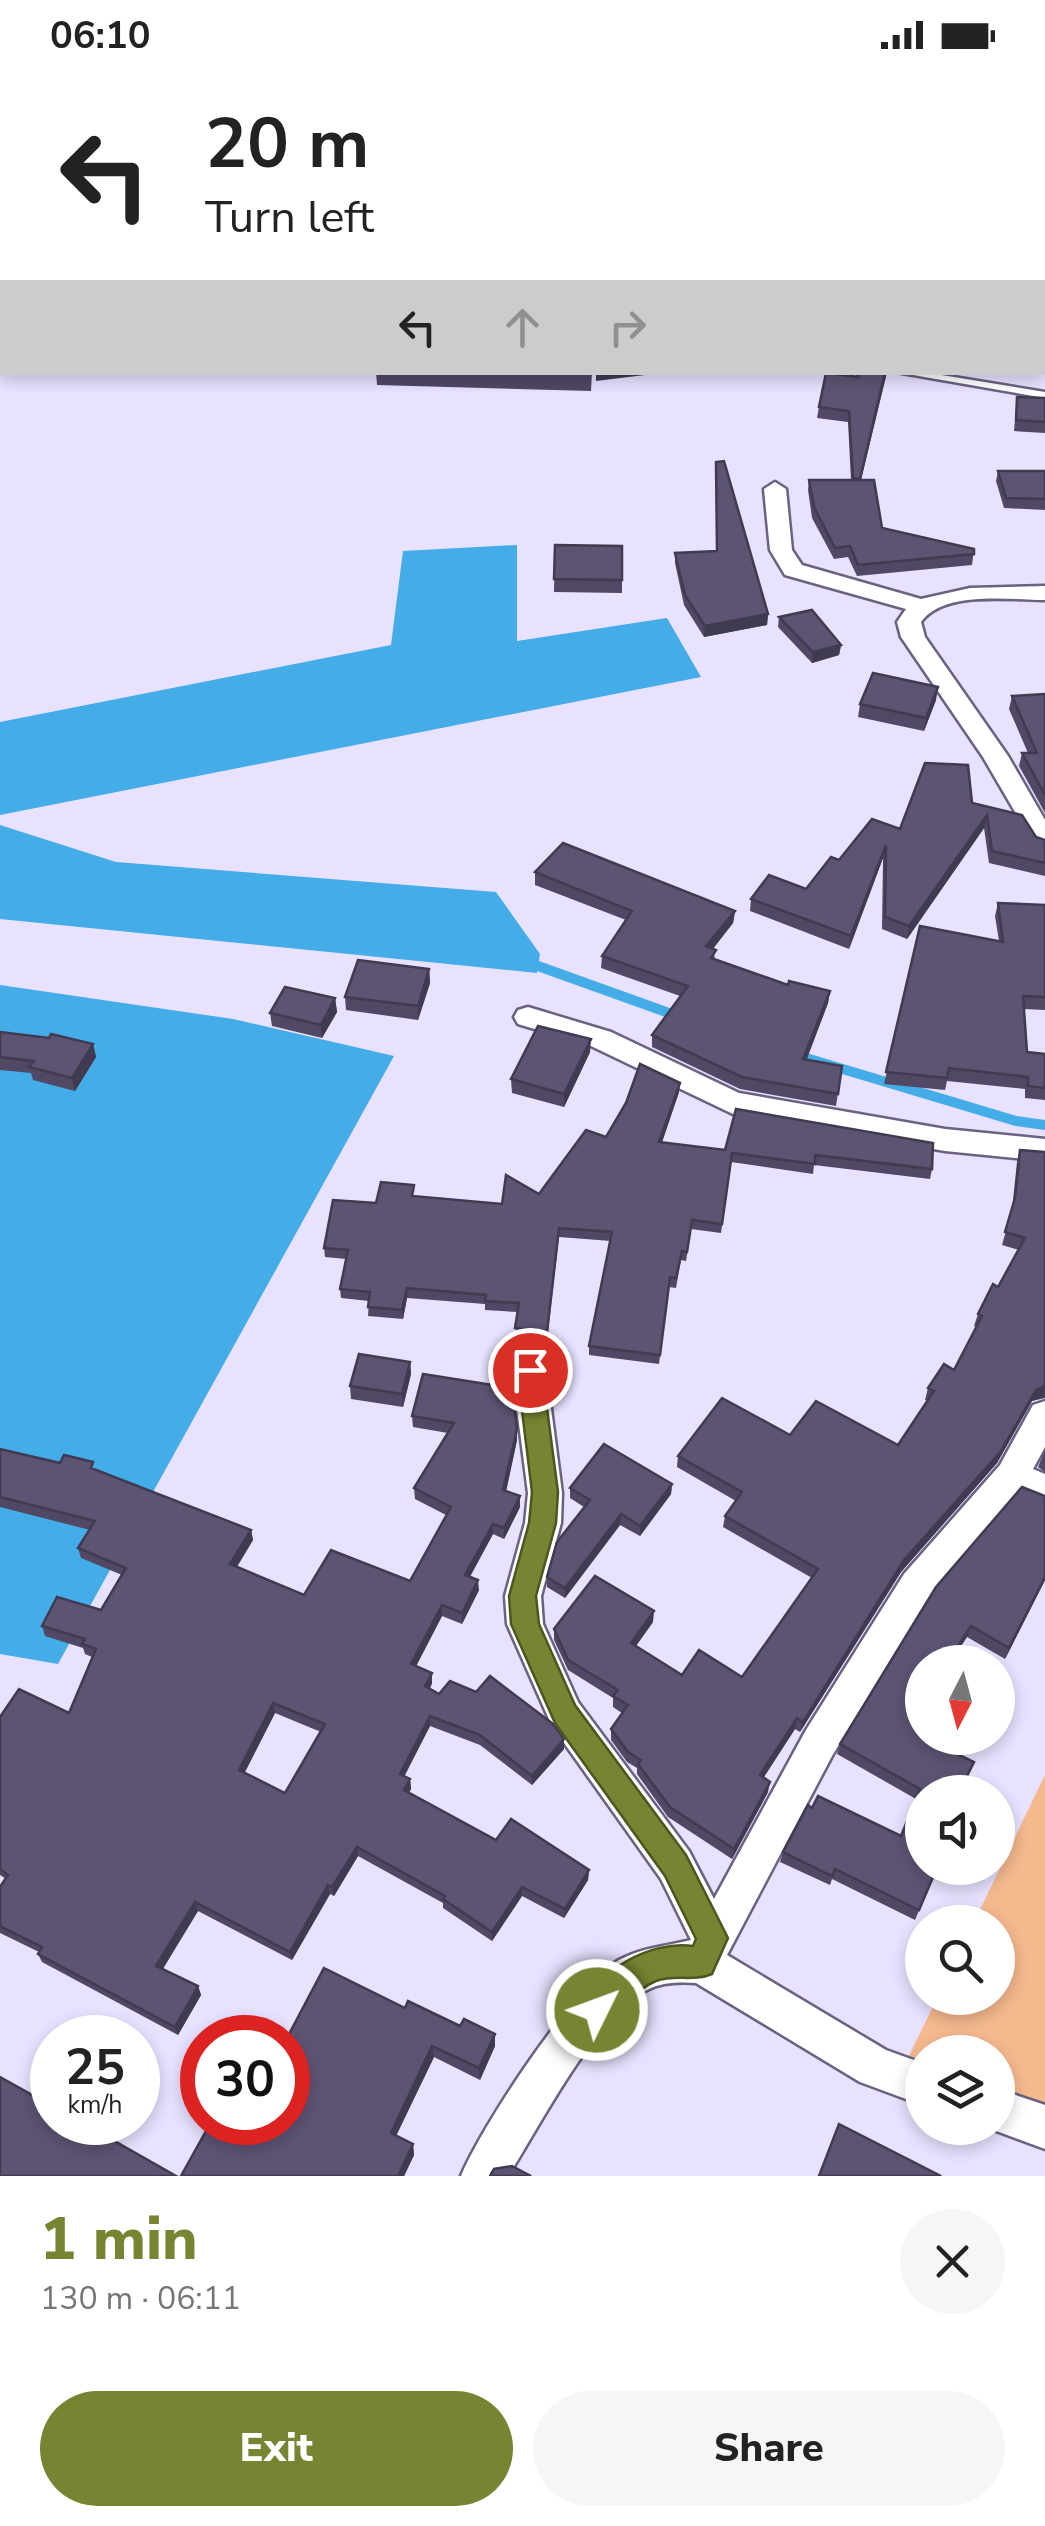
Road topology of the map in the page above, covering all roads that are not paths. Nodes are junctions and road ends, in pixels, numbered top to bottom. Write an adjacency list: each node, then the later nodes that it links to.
1 (920, 375): 2 (lane)
2 (1045, 395)
3 (775, 489): 5 (street)
4 (1045, 593): 5 (street)
5 (920, 606): 6 (street)
6 (1045, 842)
7 (528, 1017): 8 (street)
8 (1045, 1150)
9 (530, 1370): 12 (street)
10 (1045, 1415): 11 (street)
11 (1028, 1483): 12 (street)
12 (707, 1951): 13 (street); 16 (street)
13 (905, 2078)
14 (1015, 2116): 15 (street)
15 (1045, 2127)
16 (483, 2176)

